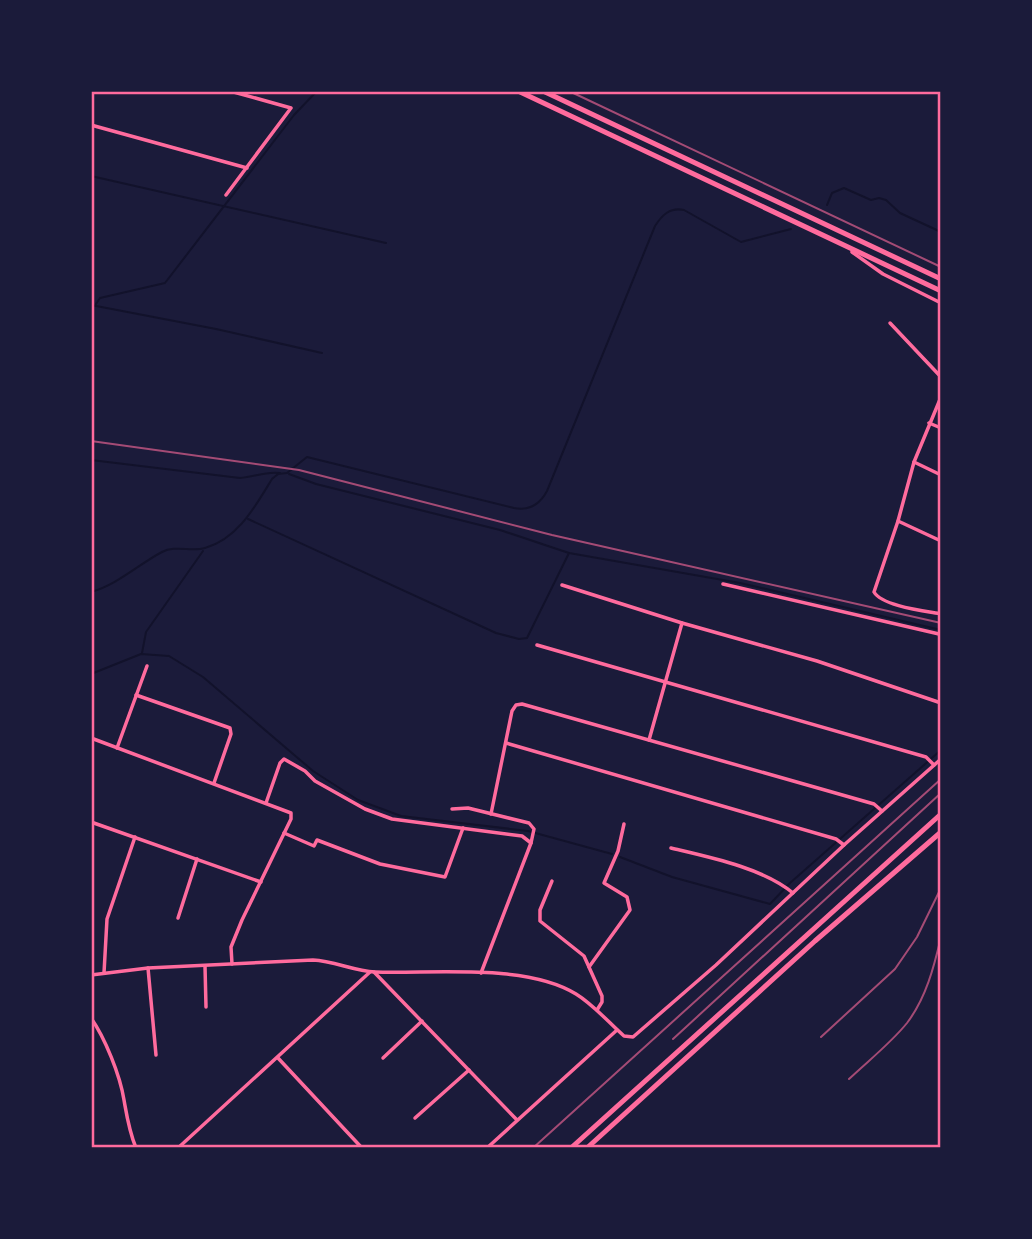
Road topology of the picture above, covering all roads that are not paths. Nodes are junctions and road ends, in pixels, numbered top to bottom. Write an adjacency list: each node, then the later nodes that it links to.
1 (230, 91): 5 (street)
2 (257, 91): 5 (street)
3 (518, 91): 10 (main road)
4 (543, 91): 9 (main road)
5 (254, 98): 7 (street)
6 (91, 125): 7 (street)
7 (247, 168): 8 (street)
8 (226, 195)
9 (782, 204): 10 (main road); 12 (main road)
10 (778, 213): 11 (main road)
11 (836, 241): 13 (main road); 14 (street)
12 (941, 279)
13 (941, 290)
14 (941, 303)
15 (890, 323): 16 (street)
16 (941, 377)
17 (941, 397): 18 (street)
18 (929, 423): 19 (street); 20 (street)
19 (941, 428)
20 (914, 462): 21 (street); 22 (street)
21 (941, 475)
22 (898, 521): 23 (street); 26 (street)
23 (941, 541)
24 (723, 584): 28 (street)
25 (562, 585): 27 (street)
26 (941, 614)
27 (682, 623): 31 (street); 33 (street)
28 (941, 640)
29 (537, 645): 31 (street)
30 (147, 666): 32 (street)
31 (664, 683): 35 (street); 39 (street)
32 (136, 695): 37 (street); 40 (street)
33 (941, 703)
34 (91, 738): 37 (street)
35 (649, 740): 36 (street); 43 (street)
36 (506, 743): 44 (street); 52 (street)
37 (117, 748): 40 (street)
38 (941, 759): 39 (street)
39 (934, 765): 43 (street)
40 (214, 783): 41 (street)
41 (266, 803): 48 (street); 50 (street)
42 (452, 809): 44 (street)
43 (882, 811): 52 (street)
44 (491, 814): 53 (street)
45 (941, 814): 83 (main road)
46 (91, 822): 51 (street)
47 (624, 824): 62 (street)
48 (463, 828): 50 (street); 53 (street)
49 (941, 832): 84 (main road)
50 (284, 833): 57 (street)
51 (135, 837): 55 (street); 65 (street)
52 (840, 842): 58 (street)
53 (531, 843): 66 (street)
54 (671, 848): 58 (street)
55 (197, 859): 57 (street); 59 (street)
56 (552, 881): 62 (street)
57 (261, 882): 60 (street)
58 (793, 893): 72 (street)
59 (178, 918)
60 (232, 964): 61 (street); 64 (street)
61 (205, 966): 63 (street); 68 (street)
62 (589, 967): 69 (street)
63 (148, 968): 65 (street); 73 (street)
64 (372, 972): 66 (street); 71 (street); 74 (street)
65 (104, 973): 67 (street)
66 (481, 974): 69 (street)
67 (91, 975)
68 (206, 1007)
69 (597, 1010): 72 (street)
70 (91, 1018): 80 (street)
71 (422, 1021): 75 (street); 76 (street)
72 (617, 1030): 78 (street)
73 (156, 1055)
74 (278, 1058): 79 (street); 81 (street)
75 (383, 1058)
76 (469, 1070): 77 (street); 78 (street)
77 (415, 1118)
78 (517, 1120): 82 (street)
79 (180, 1147)
80 (136, 1148)
81 (362, 1148)
82 (487, 1148)
83 (571, 1148)
84 (587, 1148)

